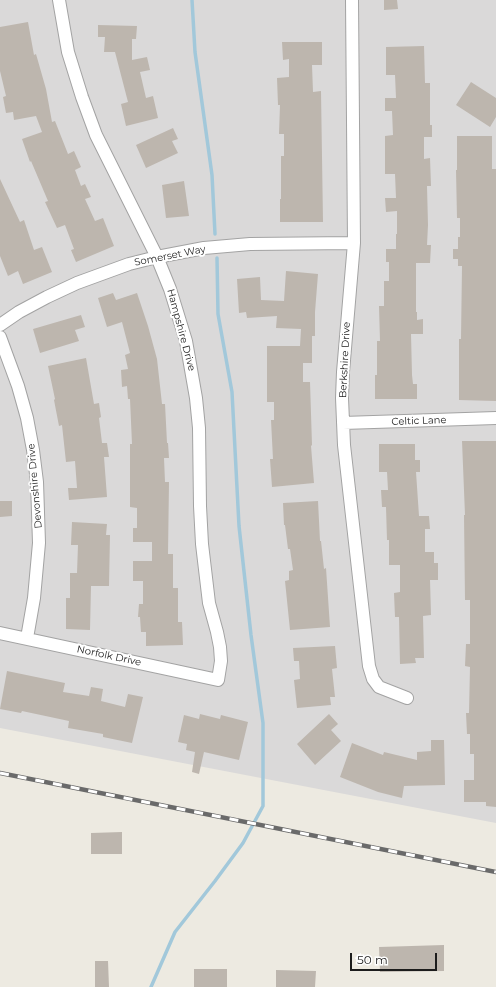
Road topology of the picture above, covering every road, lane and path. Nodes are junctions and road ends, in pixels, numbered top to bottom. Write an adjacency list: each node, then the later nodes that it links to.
1 (59, 0): 4 (street, Hampshire Drive)
2 (352, 0): 3 (street, Berkshire Drive)
3 (354, 243): 4 (street, Somerset Way); 8 (street, Berkshire Drive)
4 (157, 257): 5 (street, Somerset Way); 11 (street, Hampshire Drive)
5 (0, 325)
6 (0, 337): 10 (street, Devonshire Drive)
7 (496, 418): 8 (street, Celtic Lane)
8 (343, 423): 12 (street, Berkshire Drive)
9 (0, 633): 10 (street, Norfolk Drive)
10 (27, 638): 11 (street, Norfolk Drive)
11 (218, 680)
12 (407, 698)

